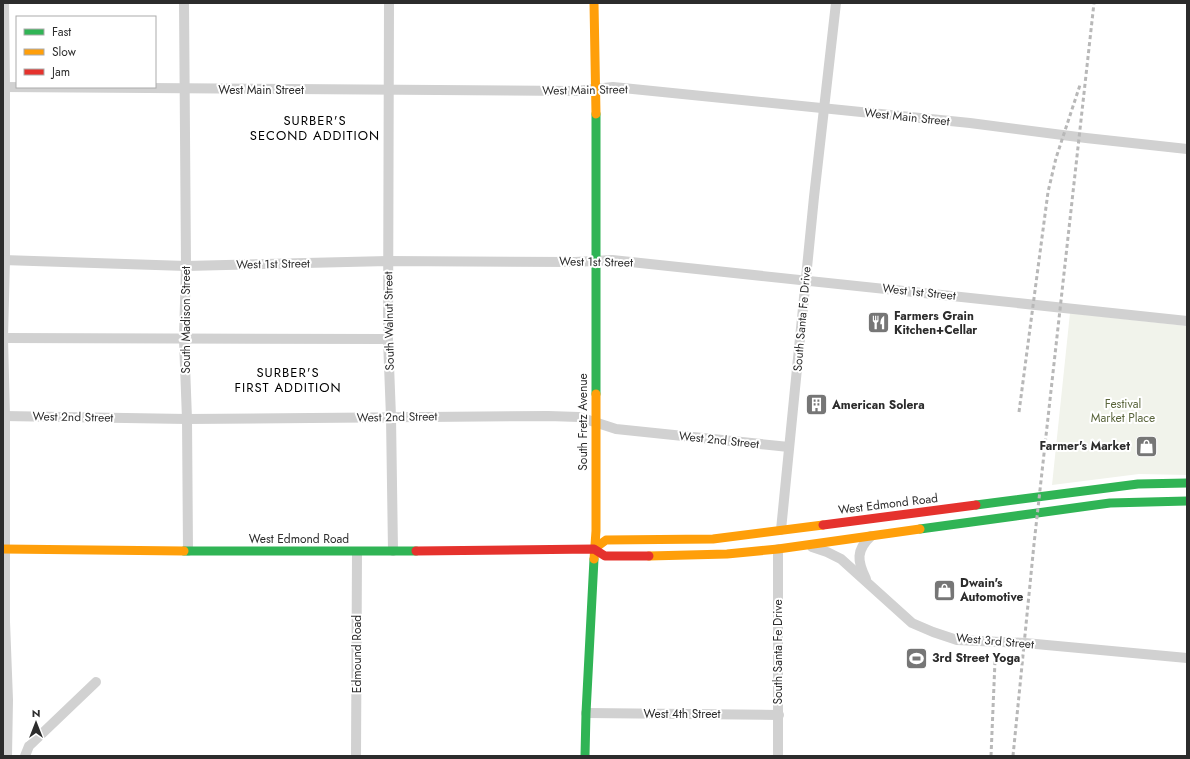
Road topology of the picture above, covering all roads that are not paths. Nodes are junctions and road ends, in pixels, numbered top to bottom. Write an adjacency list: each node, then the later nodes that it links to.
1 (4, 3): 6 (street)
2 (184, 3): 8 (street, South Madison Street)
3 (389, 3): 9 (street, South Walnut Street)
4 (594, 3): 7 (main road, South Fretz Avenue)
5 (836, 3): 10 (street, South Santa Fe Drive)
6 (4, 88): 8 (street, West Main Street); 12 (street)
7 (596, 88): 9 (street, West Main Street); 10 (street, West Main Street); 14 (main road, South Fretz Avenue)
8 (184, 89): 9 (street, West Main Street); 15 (street, South Madison Street)
9 (388, 91): 13 (street, South Walnut Street)
10 (824, 108): 11 (street, West Main Street); 16 (street, South Santa Fe Drive)
11 (1187, 148)
12 (4, 260): 15 (street, West 1st Street); 18 (street)
13 (388, 261): 14 (street, West 1st Street); 15 (street, West 1st Street); 19 (street, South Walnut Street)
14 (596, 261): 16 (street, West 1st Street); 24 (main road, South Fretz Avenue)
15 (186, 266): 20 (street, South Madison Street)
16 (805, 280): 17 (street, West 1st Street); 25 (street, South Santa Fe Drive)
17 (1187, 321)
18 (3, 338): 20 (street); 21 (street)
19 (388, 338): 20 (street); 22 (street, South Walnut Street)
20 (184, 339): 23 (street, South Madison Street)
21 (4, 416): 23 (street, West 2nd Street); 31 (street)
22 (391, 417): 23 (street, West 2nd Street); 24 (street, West 2nd Street); 35 (street, South Walnut Street)
23 (188, 419): 34 (street, South Madison Street)
24 (595, 423): 25 (street, West 2nd Street); 32 (main road, South Fretz Avenue)
25 (789, 447): 28 (street, South Santa Fe Drive)
26 (1187, 483): 28 (main road, West Edmond Road)
27 (1187, 501): 29 (main road, West Edmond Road)
28 (781, 530): 32 (main road, West Edmond Road)
29 (872, 536): 30 (main road, West Edmond Road); 37 (street, West 3rd Street)
30 (799, 545): 33 (main road, West Edmond Road); 37 (street, West 3rd Street)
31 (4, 549): 34 (main road, West Edmond Road); 42 (street)
32 (594, 549): 33 (main road, West Edmond Road); 35 (main road, West Edmond Road); 40 (main road, South Fretz Avenue)
33 (778, 549): 41 (street, South Santa Fe Drive)
34 (188, 551): 36 (main road, West Edmond Road)
35 (393, 551): 36 (main road, West Edmond Road)
36 (357, 552): 44 (street, Edmound Road)
37 (868, 582): 38 (street, West 3rd Street)
38 (1187, 658)
39 (96, 682): 43 (street)
40 (586, 714): 41 (street, West 4th Street); 45 (main road, South Fretz Avenue)
41 (779, 715): 46 (street, South Santa Fe Drive)
42 (7, 756)
43 (25, 756)
44 (356, 756)
45 (585, 756)
46 (778, 756)

